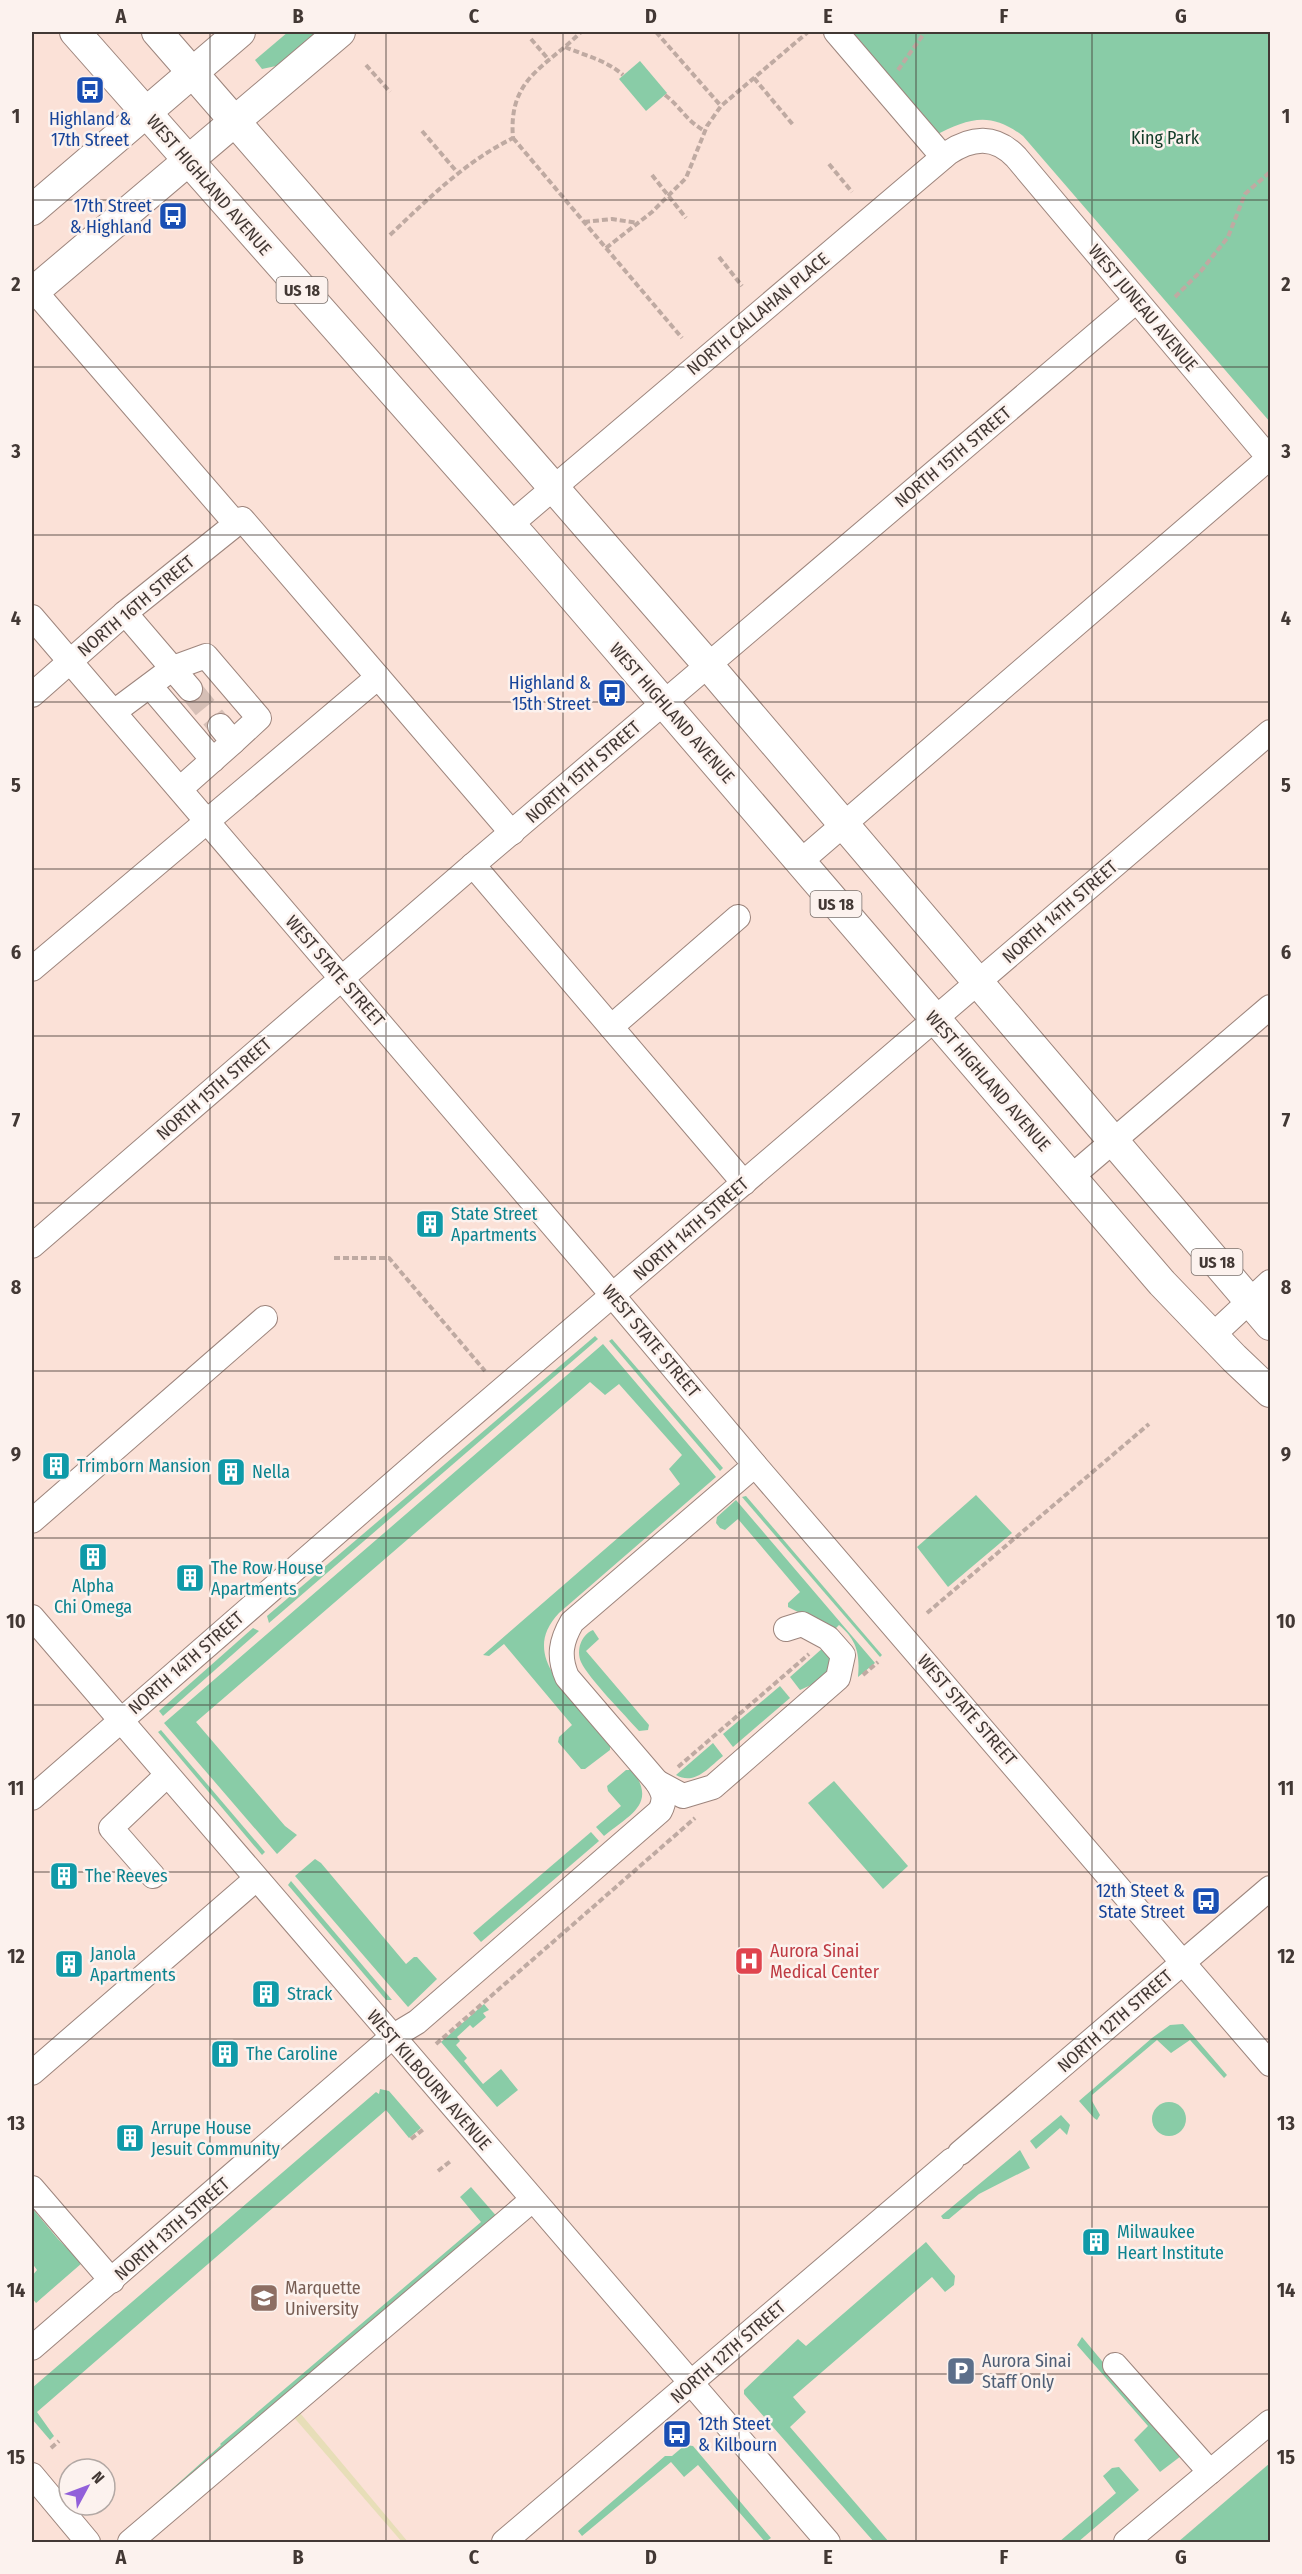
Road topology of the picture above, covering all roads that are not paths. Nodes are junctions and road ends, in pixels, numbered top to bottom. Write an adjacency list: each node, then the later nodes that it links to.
1 (75, 32): 7 (main road, WEST HIGHLAND AVENUE / US 18)
2 (157, 32): 6 (main road, US 18)
3 (240, 32): 6 (main road)
4 (340, 32): 8 (main road)
5 (836, 32): 9 (street)
6 (193, 72): 7 (main road); 8 (main road, US 18)
7 (146, 113): 11 (main road, WEST HIGHLAND AVENUE / US 18); 12 (main road)
8 (235, 121): 11 (main road); 16 (main road, US 18)
9 (943, 157): 10 (street, NORTH CALLAHAN PLACE); 16 (street, NORTH CALLAHAN PLACE)
10 (1016, 157): 14 (street, WEST JUNEAU AVENUE)
11 (187, 160): 13 (main road); 18 (main road, WEST HIGHLAND AVENUE / US 18)
12 (32, 210)
13 (32, 290): 17 (street)
14 (1136, 301): 15 (street, WEST JUNEAU AVENUE); 22 (street, NORTH 15TH STREET)
15 (1270, 459): 34 (street)
16 (553, 487): 18 (street, NORTH CALLAHAN PLACE); 22 (main road, US 18)
17 (239, 521): 19 (street, NORTH 16TH STREET); 24 (street)
18 (511, 524): 28 (main road, WEST HIGHLAND AVENUE / US 18)
19 (125, 613): 21 (street, NORTH 16TH STREET); 23 (street)
20 (32, 617): 21 (street, WEST STATE STREET)
21 (70, 661): 27 (street, NORTH 16TH STREET); 29 (street, WEST STATE STREET)
22 (708, 665): 28 (street, NORTH 15TH STREET); 34 (main road, US 18)
23 (173, 668): 25 (street); 26 (street); 31 (street)
24 (378, 677): 33 (street); 35 (street)
25 (150, 686): 29 (street); 31 (street)
26 (190, 689)
27 (32, 695)
28 (663, 703): 35 (street, NORTH 15TH STREET); 36 (main road, WEST HIGHLAND AVENUE / US 18)
29 (114, 712): 32 (street, WEST STATE STREET)
30 (1270, 732): 41 (street, NORTH 14TH STREET)
31 (213, 760): 32 (street)
32 (180, 789): 33 (street, WEST STATE STREET)
33 (207, 820): 39 (street); 40 (street, WEST STATE STREET)
34 (844, 824): 36 (street); 41 (main road, US 18)
35 (512, 833): 37 (street, NORTH 15TH STREET)
36 (800, 862): 43 (main road, WEST HIGHLAND AVENUE / US 18)
37 (473, 865): 40 (street, NORTH 15TH STREET); 44 (street)
38 (738, 917): 44 (street)
39 (32, 969)
40 (342, 979): 48 (street, NORTH 15TH STREET); 50 (street, WEST STATE STREET)
41 (978, 982): 43 (street, NORTH 14TH STREET); 45 (main road, US 18)
42 (1270, 1007): 45 (street)
43 (935, 1019): 46 (main road, WEST HIGHLAND AVENUE / US 18); 47 (street, NORTH 14TH STREET)
44 (611, 1027): 47 (street)
45 (1115, 1142): 46 (street); 49 (main road, US 18)
46 (1071, 1177): 53 (main road, WEST HIGHLAND AVENUE / US 18)
47 (744, 1183): 50 (street, NORTH 14TH STREET)
48 (32, 1246)
49 (1260, 1291): 52 (main road, US 18); 53 (street)
50 (613, 1296): 55 (street, WEST STATE STREET); 59 (street, NORTH 14TH STREET)
51 (265, 1318): 56 (street)
52 (1270, 1324)
53 (1212, 1336): 54 (main road, WEST HIGHLAND AVENUE / US 18)
54 (1270, 1392)
55 (755, 1465): 61 (street); 66 (street, WEST STATE STREET)
56 (32, 1521)
57 (32, 1617): 59 (street, WEST KILBOURN AVENUE)
58 (786, 1629): 61 (street)
59 (120, 1721): 60 (street, WEST KILBOURN AVENUE); 62 (street, NORTH 14TH STREET)
60 (166, 1776): 63 (street); 64 (street, WEST KILBOURN AVENUE)
61 (667, 1776): 67 (street, NORTH 13TH STREET)
62 (32, 1798)
63 (153, 1876)
64 (255, 1879): 67 (street, WEST KILBOURN AVENUE); 69 (street)
65 (1270, 1888): 66 (street, NORTH 12TH STREET)
66 (1184, 1962): 68 (street, WEST STATE STREET); 75 (street, NORTH 12TH STREET)
67 (392, 2037): 71 (street, WEST KILBOURN AVENUE); 72 (street, NORTH 13TH STREET)
68 (1270, 2064)
69 (32, 2073)
70 (32, 2188): 72 (street)
71 (532, 2200): 75 (street, WEST KILBOURN AVENUE); 81 (street)
72 (112, 2281): 73 (street, NORTH 13TH STREET)
73 (32, 2348)
74 (1115, 2365): 77 (street)
75 (690, 2385): 79 (street, WEST KILBOURN AVENUE); 82 (street, NORTH 12TH STREET)
76 (1270, 2422): 77 (street)
77 (1210, 2472): 83 (street)
78 (32, 2475): 80 (street)
79 (819, 2540)
80 (88, 2542)
81 (130, 2542)
82 (504, 2542)
83 (1126, 2542)

